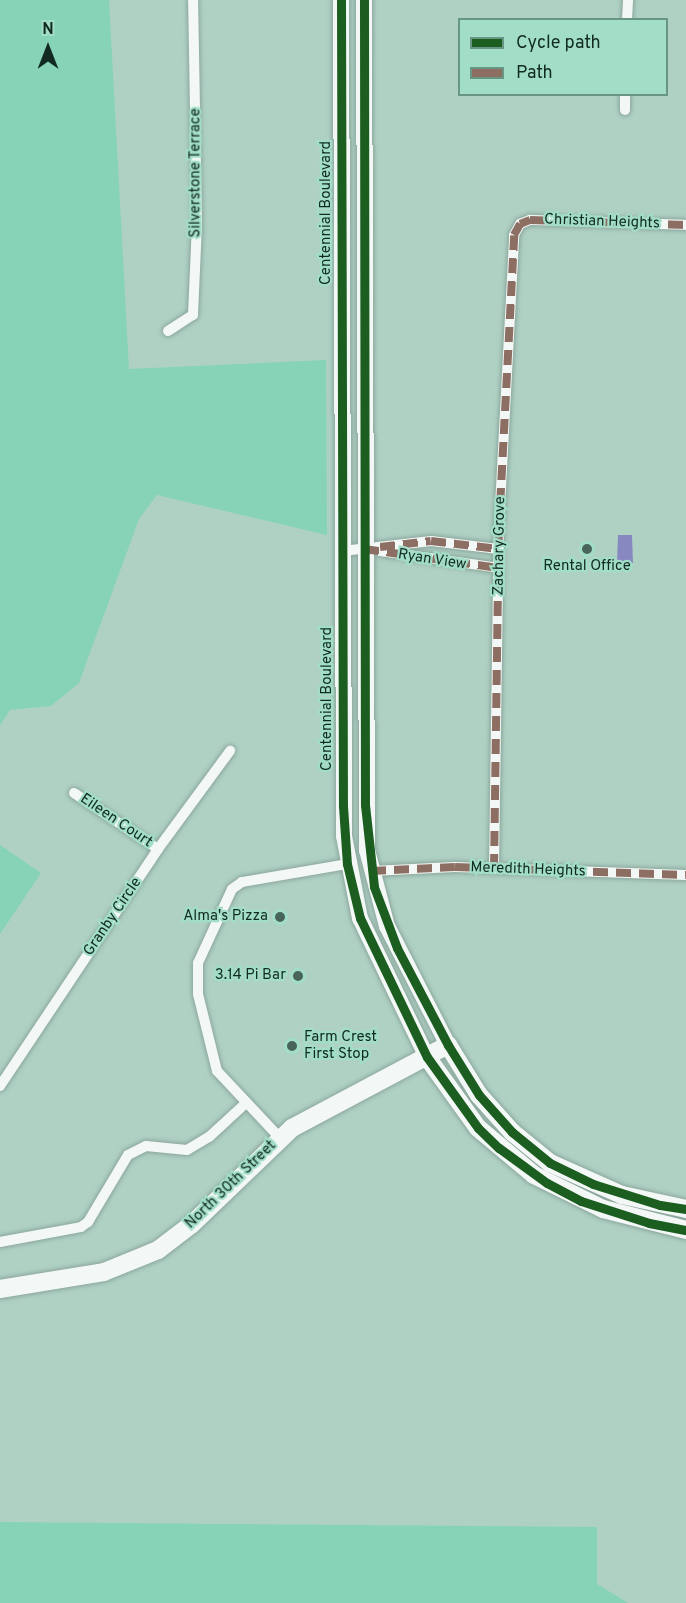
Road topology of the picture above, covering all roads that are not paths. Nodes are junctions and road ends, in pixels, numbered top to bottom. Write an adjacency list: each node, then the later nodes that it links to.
1 (194, 0): 10 (street, Silverstone Terrace)
2 (341, 0): 13 (main road, Centennial Boulevard)
3 (364, 0): 11 (main road)
4 (628, 0): 5 (street)
5 (627, 18)
6 (625, 96): 7 (street)
7 (625, 110)
8 (520, 224): 9 (street, Christian Heights); 12 (street, Zachary Grove)
9 (686, 225)
10 (168, 331)
11 (364, 549): 12 (street, Ryan View); 13 (street, Ryan View); 14 (street, Ryan View); 20 (main road)
12 (499, 549): 14 (street, Zachary Grove)
13 (342, 551): 18 (main road, Centennial Boulevard)
14 (499, 568): 19 (street, Zachary Grove)
15 (230, 751): 17 (street, Granby Circle)
16 (74, 792): 17 (street, Eileen Court)
17 (158, 849): 24 (street, Granby Circle)
18 (347, 864): 23 (main road, Centennial Boulevard); 25 (street)
19 (494, 869): 20 (street, Meredith Heights); 21 (street, Meredith Heights)
20 (370, 871): 22 (main road)
21 (686, 875)
22 (448, 1045): 23 (main road, North 30th Street); 27 (main road)
23 (427, 1057): 26 (main road, North 30th Street); 28 (main road, Centennial Boulevard)
24 (0, 1086)
25 (246, 1103): 26 (street); 29 (street)
26 (280, 1138): 30 (main road, North 30th Street)
27 (686, 1209)
28 (686, 1230)
29 (0, 1242)
30 (0, 1289)

